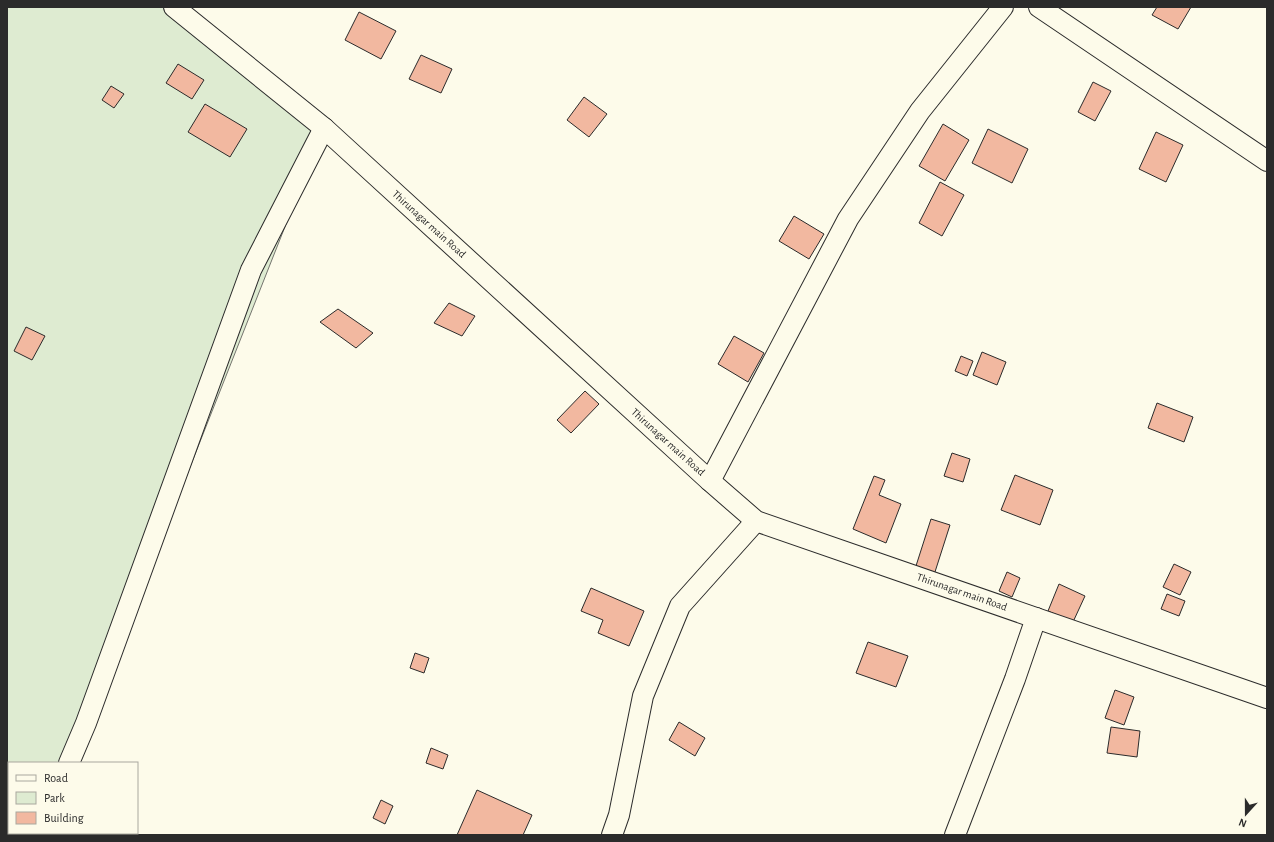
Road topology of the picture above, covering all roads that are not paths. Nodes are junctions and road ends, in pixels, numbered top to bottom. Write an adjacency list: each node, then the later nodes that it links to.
1 (174, 7): 4 (street, Thirunagar main Road)
2 (1003, 7): 6 (street)
3 (1039, 7): 5 (street)
4 (324, 128): 6 (street, Thirunagar main Road); 10 (street)
5 (1267, 161)
6 (710, 481): 7 (street, Thirunagar main Road)
7 (756, 521): 8 (street, Thirunagar main Road); 11 (street)
8 (1036, 618): 9 (street, Thirunagar main Road); 12 (street)
9 (1267, 698)
10 (69, 762)
11 (612, 835)
12 (955, 835)

